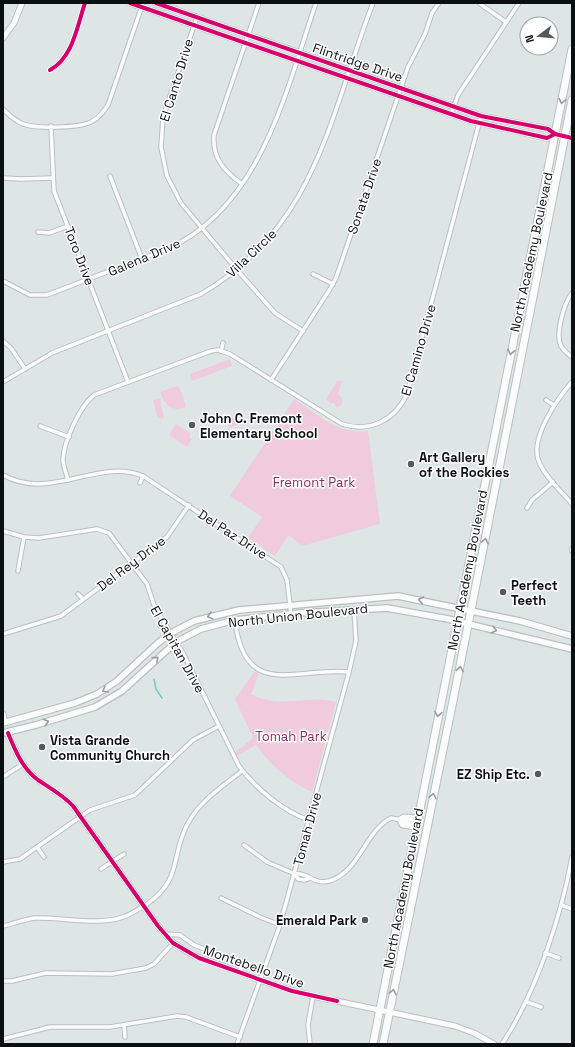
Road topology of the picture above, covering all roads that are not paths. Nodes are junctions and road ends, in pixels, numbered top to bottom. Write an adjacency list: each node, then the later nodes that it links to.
1 (22, 3): 16 (street)
2 (85, 3): 21 (street)
3 (130, 3): 11 (street, Flintridge Drive)
4 (156, 3): 12 (street, Flintridge Drive)
5 (259, 3): 15 (street)
6 (316, 3): 19 (street, Galena Drive)
7 (373, 3): 22 (street, Villa Circle)
8 (439, 3): 24 (street, Sonata Drive)
9 (479, 3): 13 (street)
10 (519, 3): 13 (street)
11 (142, 5): 14 (street, Flintridge Drive); 33 (street)
12 (198, 17): 14 (street, El Canto Drive); 15 (street, Flintridge Drive)
13 (506, 22): 27 (street)
14 (194, 25): 17 (street, Flintridge Drive); 42 (street, El Canto Drive)
15 (248, 35): 17 (street); 19 (street, Flintridge Drive)
16 (3, 38)
17 (245, 43): 20 (street, Flintridge Drive); 40 (street)
18 (572, 49): 35 (highway, North Academy Boulevard, one-way to 35)
19 (299, 52): 20 (street, Galena Drive); 22 (street, Flintridge Drive)
20 (296, 60): 23 (street, Flintridge Drive); 40 (street, Galena Drive)
21 (50, 70)
22 (350, 70): 23 (street, Villa Circle); 24 (street, Flintridge Drive)
23 (347, 78): 25 (street, Flintridge Drive); 45 (street, Villa Circle)
24 (402, 88): 25 (street, Sonata Drive); 27 (street, Flintridge Drive)
25 (399, 96): 29 (street, Flintridge Drive); 49 (street, Sonata Drive)
26 (572, 100): 36 (highway, North Academy Boulevard)
27 (454, 106): 29 (street); 30 (street, Flintridge Drive)
28 (3, 109): 33 (street)
29 (451, 114): 32 (street, Flintridge Drive)
30 (481, 116): 31 (street, Flintridge Drive); 32 (street, El Camino Drive)
31 (509, 122): 34 (street); 35 (street, Flintridge Drive)
32 (479, 123): 34 (street, Flintridge Drive); 58 (street, El Camino Drive)
33 (52, 126): 39 (street, Toro Drive)
34 (508, 130): 35 (street, Flintridge Drive)
35 (555, 134): 36 (street, Flintridge Drive); 81 (highway, North Academy Boulevard, one-way to 81)
36 (568, 138): 83 (highway, North Academy Boulevard, one-way to 36)
37 (110, 176): 44 (street)
38 (3, 178): 39 (street)
39 (53, 178): 41 (street, Toro Drive)
40 (242, 184): 42 (street, Galena Drive)
41 (68, 226): 43 (street); 47 (street, Toro Drive)
42 (202, 228): 44 (street, Galena Drive); 45 (street, El Canto Drive)
43 (38, 232)
44 (142, 259): 47 (street, Galena Drive)
45 (237, 270): 51 (street, Villa Circle); 52 (street, El Canto Drive)
46 (314, 274): 49 (street)
47 (88, 280): 48 (street, Galena Drive); 51 (street, Toro Drive)
48 (3, 281)
49 (333, 284): 52 (street, Sonata Drive)
50 (572, 293): 56 (street)
51 (109, 331): 57 (street, Villa Circle); 60 (street, Toro Drive)
52 (303, 331): 58 (street, Sonata Drive)
53 (3, 341): 57 (street)
54 (223, 343): 55 (street)
55 (221, 351): 58 (street, El Camino Drive); 60 (street)
56 (572, 357)
57 (25, 369): 59 (street, Villa Circle)
58 (271, 380)
59 (3, 382)
60 (128, 382): 65 (street)
61 (572, 382): 63 (street)
62 (546, 400): 63 (street)
63 (554, 406): 69 (street)
64 (40, 426): 65 (street)
65 (69, 438): 68 (street)
66 (3, 475): 68 (street, Del Paz Drive)
67 (143, 476): 68 (street, Del Paz Drive); 70 (street); 72 (street, Del Paz Drive)
68 (68, 480)
69 (553, 482): 71 (street); 73 (street)
70 (140, 483)
71 (572, 504)
72 (189, 505): 76 (street, Del Rey Drive); 80 (street, Del Paz Drive)
73 (527, 508)
74 (3, 531): 75 (street, El Capitan Drive)
75 (24, 537): 76 (street, El Capitan Drive); 77 (street)
76 (132, 563): 79 (street, Del Rey Drive); 89 (street, El Capitan Drive)
77 (18, 571)
78 (78, 594): 79 (street)
79 (83, 599): 88 (street, Del Rey Drive)
80 (290, 605): 81 (main road, North Union Boulevard, one-way to 80); 84 (street, Del Paz Drive); 89 (main road, North Union Boulevard, one-way to 89)
81 (459, 608): 83 (main road, North Union Boulevard); 86 (highway, North Academy Boulevard)
82 (354, 609): 84 (main road, North Union Boulevard); 86 (main road, North Union Boulevard); 93 (street, Tomah Drive)
83 (471, 610): 87 (highway, North Academy Boulevard); 90 (main road, North Union Boulevard)
84 (291, 614): 85 (main road, North Union Boulevard)
85 (235, 620): 91 (main road, North Union Boulevard); 93 (street)
86 (456, 621): 87 (main road, North Union Boulevard); 104 (highway, North Academy Boulevard, one-way to 104)
87 (468, 624): 92 (main road, North Union Boulevard, one-way to 92); 131 (highway, North Academy Boulevard, one-way to 87)
88 (3, 634)
89 (171, 634): 91 (street, El Capitan Drive); 95 (main road, North Union Boulevard, one-way to 95)
90 (572, 636)
91 (176, 642): 96 (street, El Capitan Drive); 97 (main road, North Union Boulevard, one-way to 91)
92 (572, 649)
93 (349, 672): 102 (street, Tomah Drive)
94 (3, 714): 95 (street, Montebello Drive)
95 (4, 722): 97 (street, Montebello Drive)
96 (219, 726): 99 (street, El Capitan Drive); 101 (street)
97 (6, 733): 98 (street, Montebello Drive)
98 (23, 764): 100 (street); 101 (street, Montebello Drive)
99 (242, 771): 102 (street, El Capitan Drive); 116 (street)
100 (3, 776)
101 (81, 816): 106 (street); 110 (street, Montebello Drive)
102 (309, 820): 113 (street, Tomah Drive)
103 (401, 820): 104 (highway); 113 (street)
104 (416, 823): 130 (highway, North Academy Boulevard)
105 (244, 845): 113 (street)
106 (37, 847): 108 (street); 111 (street)
107 (124, 854): 110 (street)
108 (44, 857)
109 (572, 857): 115 (street)
110 (112, 861): 112 (street); 116 (street, Montebello Drive)
111 (3, 862)
112 (100, 869)
113 (295, 874): 118 (street, Tomah Drive)
114 (221, 898): 118 (street)
115 (561, 905): 117 (street); 122 (street)
116 (144, 906): 119 (street); 120 (street, Montebello Drive)
117 (572, 909)
118 (280, 925): 125 (street, Tomah Drive)
119 (3, 926)
120 (165, 934): 121 (street, Montebello Drive); 124 (street, Montebello Drive)
121 (173, 943): 124 (street, Montebello Drive); 126 (street)
122 (545, 953): 123 (street); 128 (street)
123 (559, 958)
124 (242, 973): 125 (street, Montebello Drive)
125 (260, 980): 127 (street, Montebello Drive); 134 (street, Tomah Drive)
126 (3, 981)
127 (313, 996): 130 (street, Montebello Drive); 137 (street)
128 (527, 1002): 129 (street); 141 (street)
129 (541, 1007)
130 (380, 1009): 131 (street, Montebello Drive); 138 (highway, North Academy Boulevard)
131 (389, 1011): 139 (highway, North Academy Boulevard); 140 (street, Montebello Drive)
132 (124, 1025): 133 (street); 134 (street); 135 (street)
133 (125, 1037)
134 (240, 1037): 136 (street, Tomah Drive)
135 (3, 1039)
136 (238, 1044)
137 (310, 1044)
138 (373, 1044)
139 (383, 1044)
140 (494, 1044)
141 (502, 1044)

